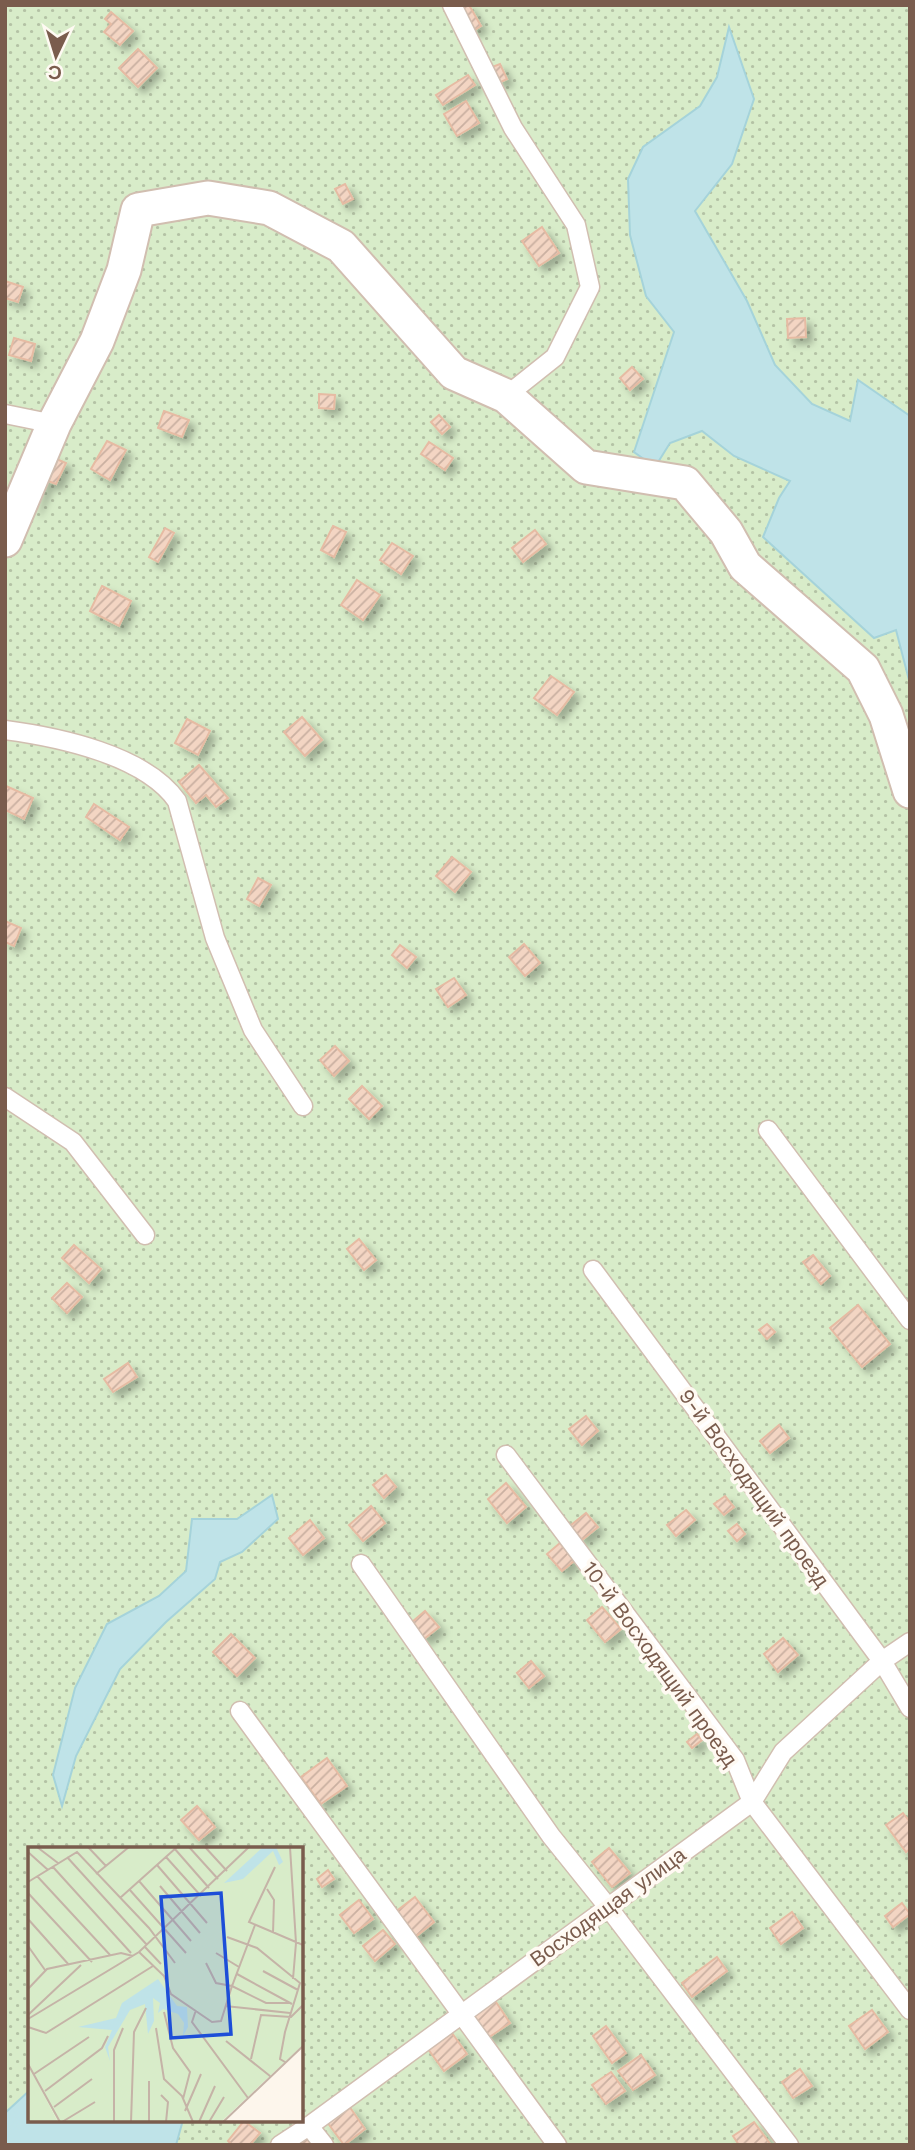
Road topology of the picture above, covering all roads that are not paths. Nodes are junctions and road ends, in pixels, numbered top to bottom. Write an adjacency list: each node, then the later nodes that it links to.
1 (452, 5): 2 (lane)
2 (506, 396): 4 (street); 7 (street)
3 (5, 414): 4 (lane)
4 (54, 424): 5 (street)
5 (5, 540)
6 (5, 730): 9 (lane)
7 (910, 791)
8 (5, 1097): 11 (lane)
9 (303, 1106)
10 (768, 1130): 13 (lane)
11 (145, 1236)
12 (593, 1270): 17 (lane, 9-й Восходящий проезд)
13 (910, 1320)
14 (506, 1455): 20 (lane, 10-й Восходящий проезд)
15 (361, 1563): 21 (lane)
16 (910, 1642): 17 (lane, Восходящая улица)
17 (882, 1661): 18 (lane, 9-й Восходящий проезд); 20 (lane, Восходящая улица)
18 (910, 1708)
19 (240, 1711): 23 (lane)
20 (752, 1802): 21 (lane, Восходящая улица); 22 (lane, 10-й Восходящий проезд)
21 (608, 1907): 23 (lane, Восходящая улица); 28 (lane)
22 (910, 2010)
23 (461, 2015): 24 (lane, Восходящая улица); 27 (lane)
24 (310, 2126): 25 (lane, Восходящая улица); 26 (lane)
25 (280, 2145)
26 (324, 2145)
27 (557, 2145)
28 (789, 2145)

